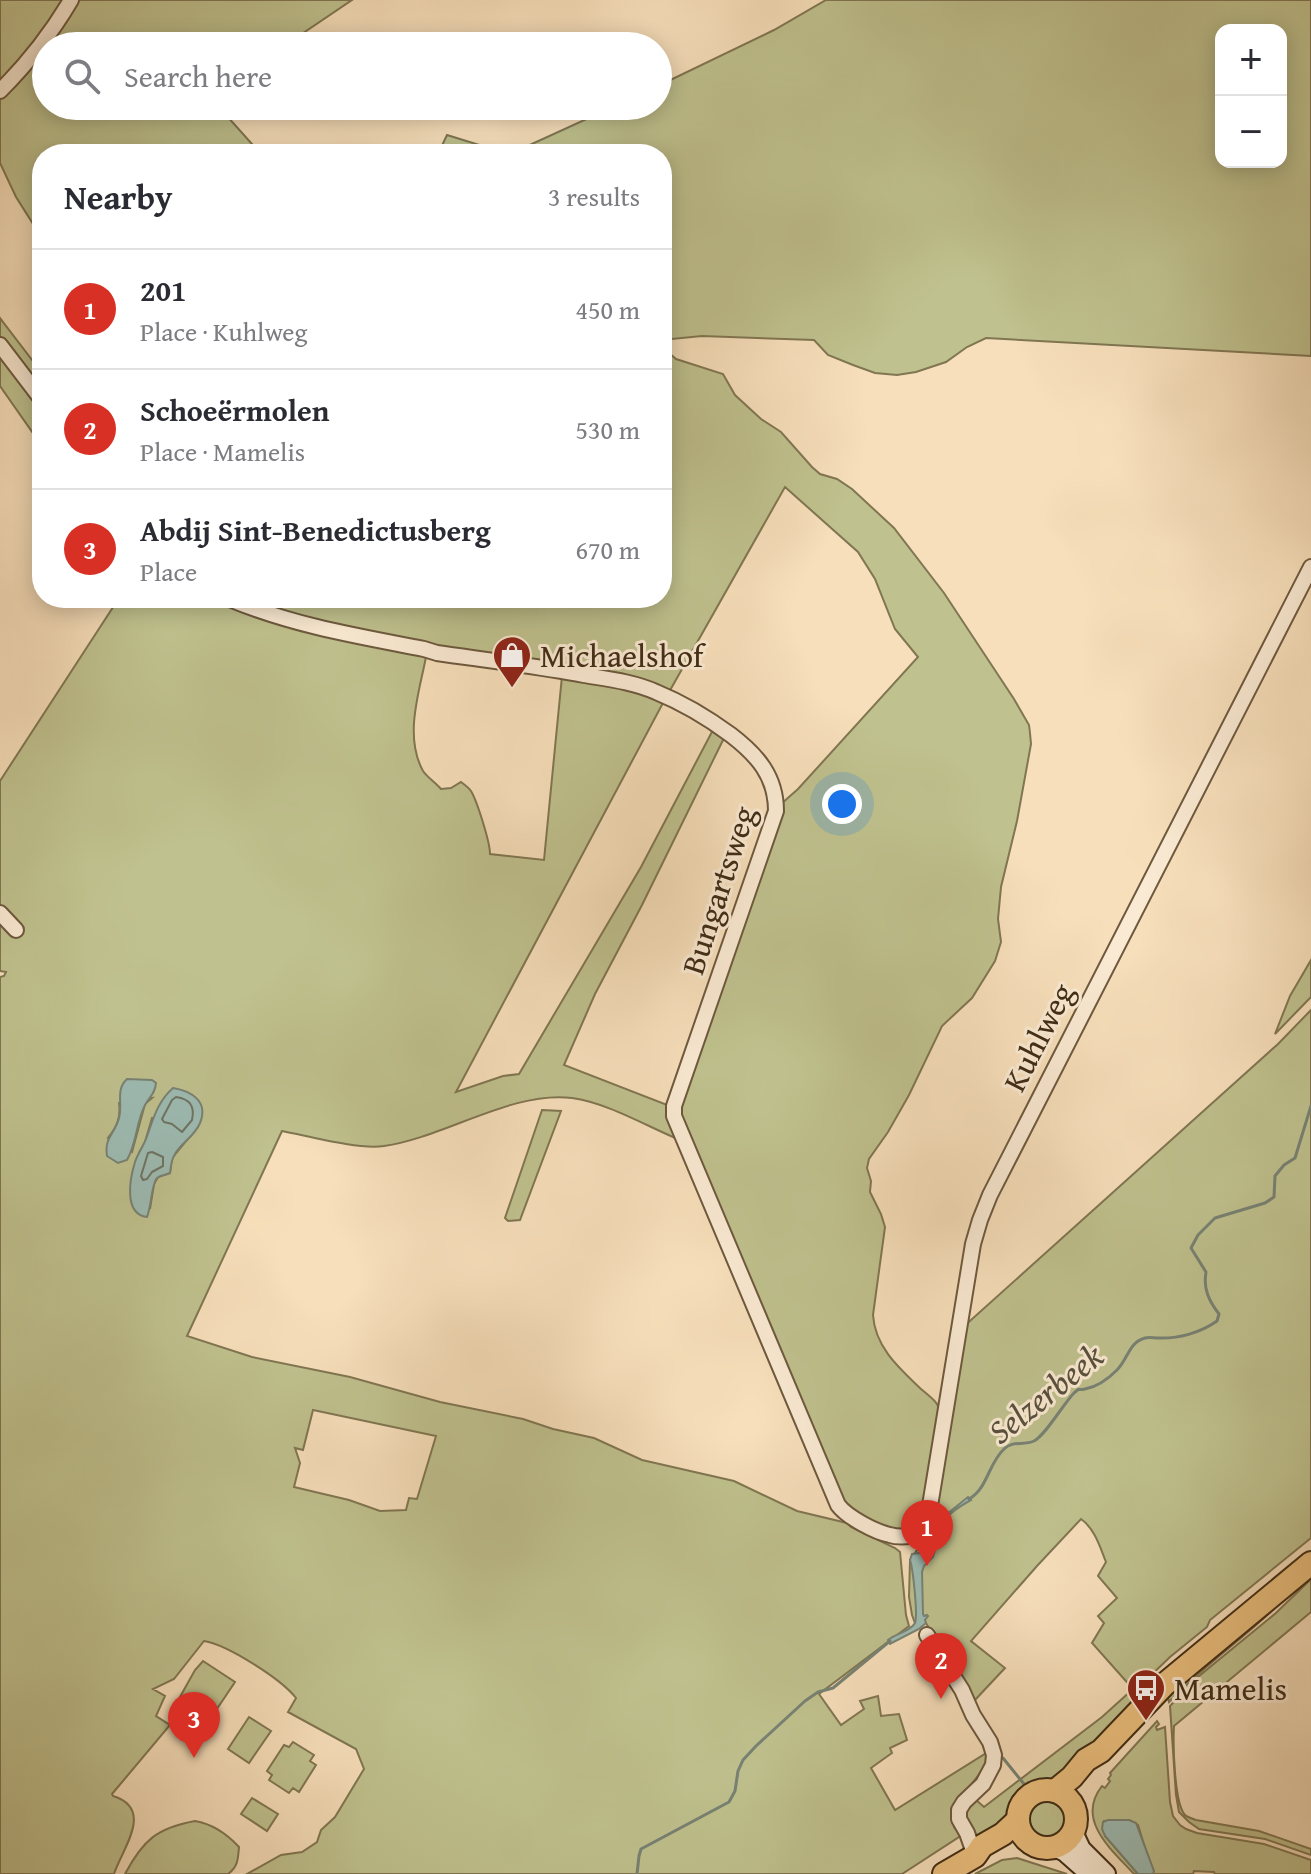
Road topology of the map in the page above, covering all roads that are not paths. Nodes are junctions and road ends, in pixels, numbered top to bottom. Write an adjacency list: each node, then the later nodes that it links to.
1 (71, 0): 2 (street)
2 (50, 32)
3 (32, 56): 4 (street)
4 (0, 91)
5 (0, 345): 6 (street)
6 (32, 387)
7 (1311, 567): 11 (street, Kuhlweg)
8 (250, 608): 11 (street, Bungartsweg)
9 (0, 913): 10 (street)
10 (16, 930)
11 (890, 1535)
12 (1311, 1563): 14 (main road)
13 (927, 1635): 19 (street)
14 (1064, 1798): 15 (main road); 16 (main road)
15 (1018, 1820): 17 (main road); 19 (main road)
16 (1073, 1832): 18 (main road); 22 (street)
17 (1028, 1841): 18 (main road); 19 (main road)
18 (1055, 1847): 21 (street)
19 (975, 1856): 20 (main road)
20 (944, 1874)
21 (1090, 1874)
22 (1106, 1874)

